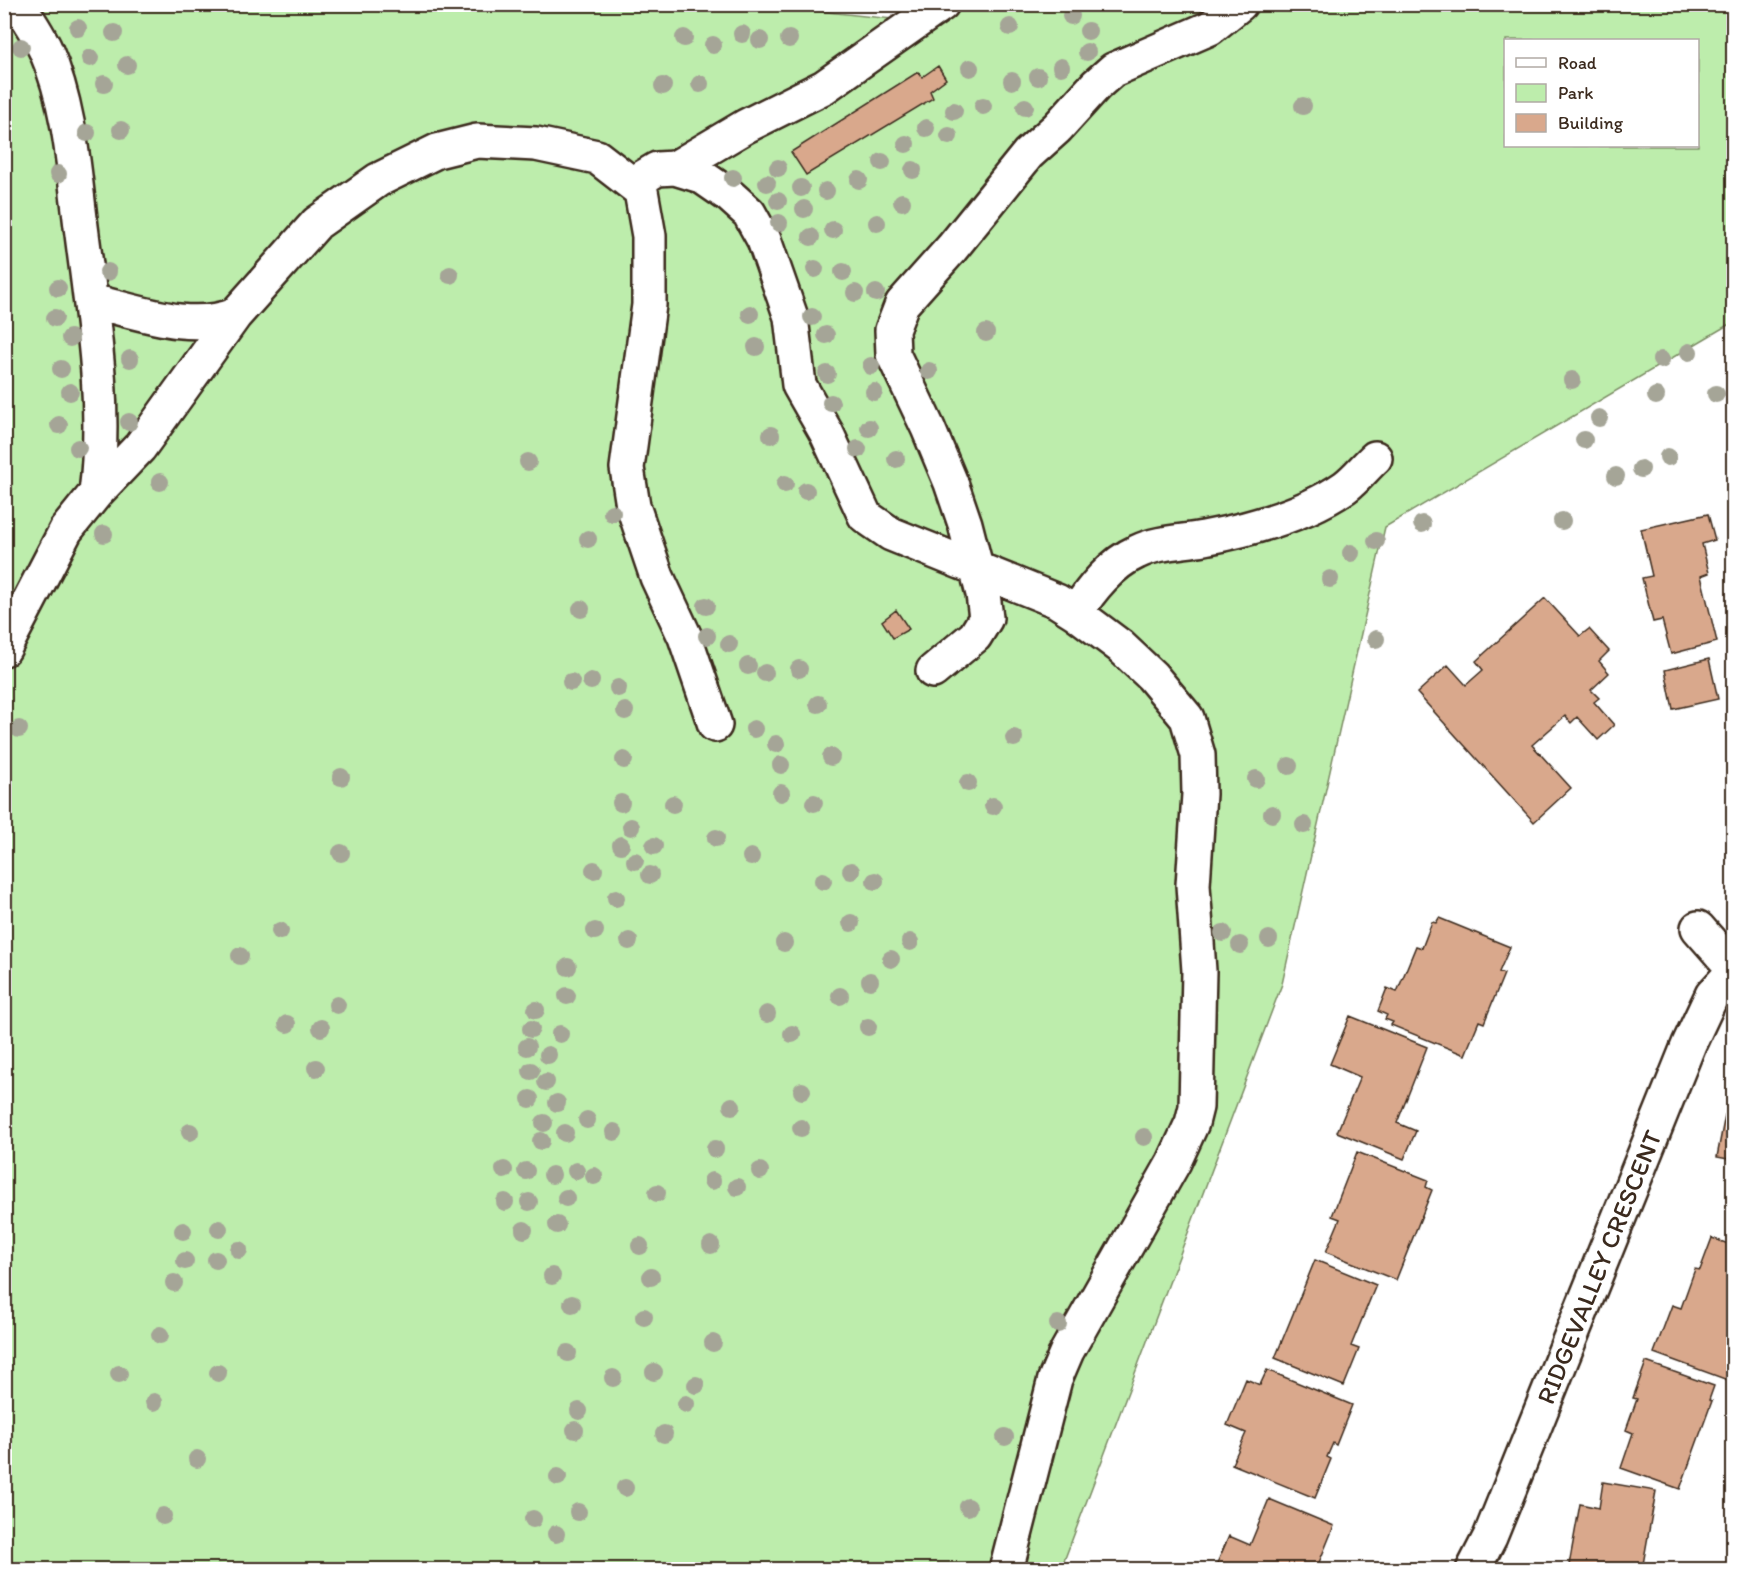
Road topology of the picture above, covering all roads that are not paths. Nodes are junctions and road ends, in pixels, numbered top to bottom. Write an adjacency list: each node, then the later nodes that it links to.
1 (18, 4): 6 (street)
2 (942, 4): 4 (street)
3 (1240, 4): 10 (street)
4 (675, 168): 5 (street); 10 (street)
5 (632, 184): 7 (street); 14 (street)
6 (92, 301): 7 (street); 9 (street)
7 (235, 315): 9 (street)
8 (1375, 458): 11 (street)
9 (96, 493): 12 (street)
10 (976, 568): 11 (street); 13 (street)
11 (1076, 613): 17 (street)
12 (4, 649)
13 (933, 671)
14 (715, 725)
15 (1698, 928): 16 (street)
16 (1734, 970): 18 (street, RIDGEVALLEY CRESCENT)
17 (1006, 1569)
18 (1473, 1569)

